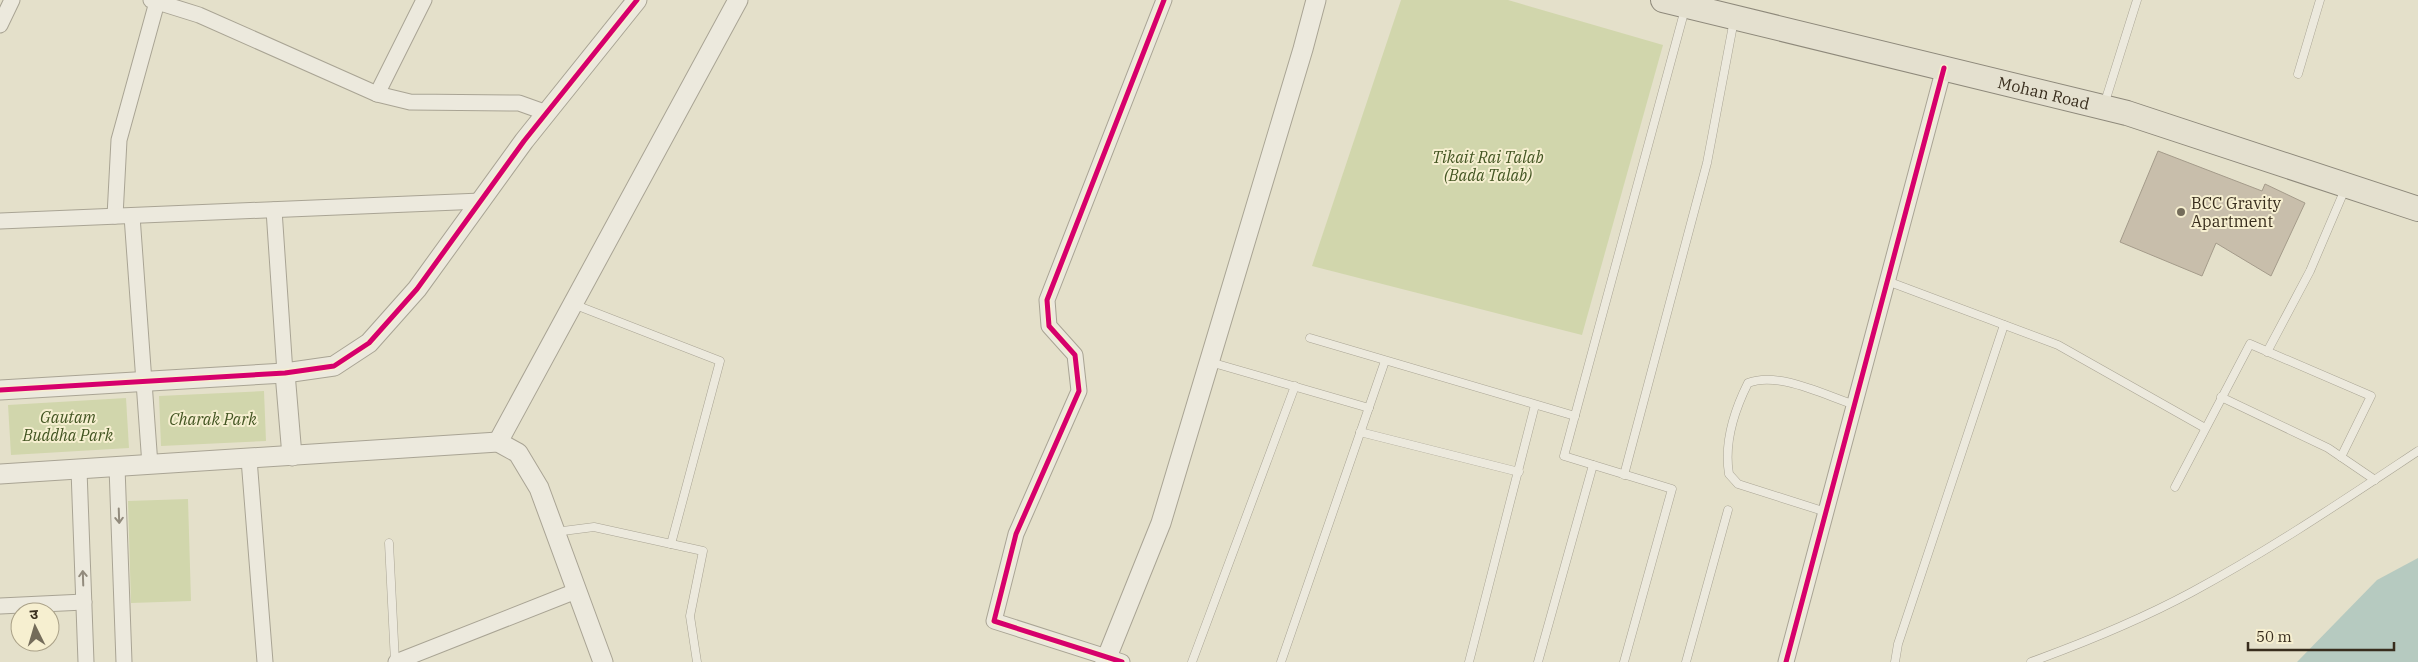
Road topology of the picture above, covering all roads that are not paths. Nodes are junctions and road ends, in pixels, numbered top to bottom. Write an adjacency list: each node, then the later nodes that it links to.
1 (12, 0): 13 (street)
2 (424, 0): 16 (street)
3 (637, 0): 18 (street)
4 (738, 0): 27 (street)
5 (1164, 0): 66 (street)
6 (1316, 0): 32 (street)
7 (1663, 0): 11 (main road, Mohan Road)
8 (2137, 0): 17 (lane)
9 (2320, 0): 15 (lane)
10 (154, 1): 16 (street); 23 (street)
11 (1686, 6): 12 (main road, Mohan Road); 41 (lane)
12 (1734, 17): 14 (main road, Mohan Road); 55 (lane)
13 (0, 24)
14 (1944, 68): 17 (main road, Mohan Road); 26 (street)
15 (2298, 74)
16 (377, 94): 18 (street)
17 (2104, 107): 19 (main road, Mohan Road)
18 (547, 113): 20 (street)
19 (2347, 186): 21 (main road, Mohan Road); 30 (lane)
20 (481, 201): 22 (street); 33 (street)
21 (2418, 209)
22 (274, 210): 24 (street); 33 (street)
23 (115, 216): 24 (street); 25 (street)
24 (132, 216): 34 (street)
25 (0, 221)
26 (1887, 282): 28 (lane); 39 (street)
27 (573, 304): 44 (street); 62 (lane)
28 (2004, 325): 42 (lane); 80 (lane)
29 (1310, 338): 31 (lane)
30 (2268, 352): 37 (lane); 47 (lane)
31 (1385, 361): 38 (lane); 40 (lane)
32 (1209, 362): 35 (lane); 66 (street)
33 (285, 373): 34 (street); 46 (street)
34 (144, 381): 36 (street); 50 (street)
35 (1295, 386): 40 (lane); 73 (lane)
36 (0, 390)
37 (2221, 396): 42 (lane); 47 (lane)
38 (1536, 405): 41 (lane); 53 (lane)
39 (1855, 405): 59 (street); 59 (lane)
40 (1369, 408): 43 (lane)
41 (1575, 416): 49 (lane)
42 (2205, 428): 57 (lane)
43 (1360, 432): 53 (lane); 74 (lane)
44 (498, 442): 46 (street); 60 (street)
45 (2418, 451): 56 (lane)
46 (292, 456): 48 (street)
47 (2341, 457): 56 (lane)
48 (249, 459): 50 (street); 69 (street)
49 (1593, 464): 55 (lane); 76 (lane)
50 (150, 465): 51 (street)
51 (118, 467): 52 (street); 68 (street, one-way to 68)
52 (79, 470): 54 (street); 64 (street, one-way to 52)
53 (1519, 472): 75 (lane)
54 (0, 474)
55 (1624, 474): 77 (lane)
56 (2375, 480): 81 (lane)
57 (2175, 487)
58 (1728, 510): 78 (lane)
59 (1826, 512): 79 (street)
60 (555, 532): 62 (lane); 63 (street)
61 (389, 543): 70 (lane)
62 (671, 544): 72 (lane)
63 (576, 591): 70 (street); 71 (street)
64 (84, 602): 65 (street); 67 (street)
65 (0, 606)
66 (1111, 661)
67 (86, 662)
68 (124, 662)
69 (264, 662)
70 (395, 662)
71 (602, 662)
72 (697, 662)
73 (1192, 662)
74 (1281, 662)
75 (1469, 662)
76 (1538, 662)
77 (1624, 662)
78 (1686, 662)
79 (1786, 662)
80 (1895, 662)
81 (2031, 662)

